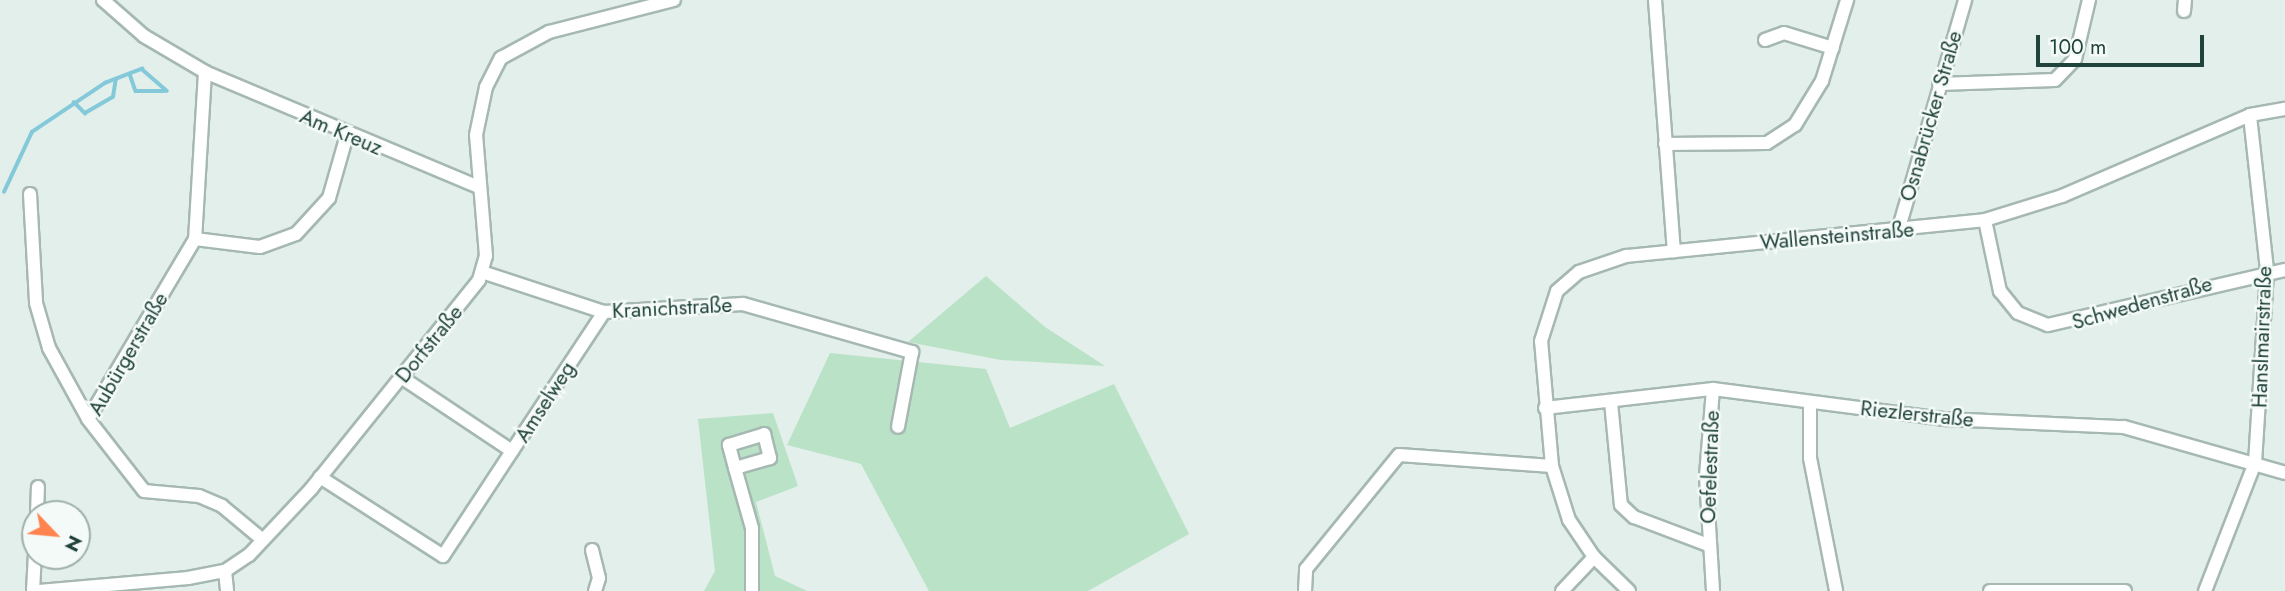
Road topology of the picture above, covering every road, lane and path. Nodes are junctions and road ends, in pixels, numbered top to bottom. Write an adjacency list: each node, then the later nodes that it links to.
1 (103, 0): 9 (street)
2 (674, 0): 15 (street)
3 (1655, 0): 14 (street)
4 (1847, 0): 8 (street)
5 (1965, 0): 10 (street, Osnabrücker Straße)
6 (2089, 0): 10 (street)
7 (1765, 40): 8 (street)
8 (1833, 48): 14 (street)
9 (205, 72): 13 (street, Am Kreuz); 19 (street, Aubürgerstraße)
10 (1939, 84): 18 (street, Osnabrücker Straße)
11 (2285, 109): 12 (street, Wallensteinstraße)
12 (2250, 115): 17 (street, Wallensteinstraße); 21 (street, Hanslmairstraße)
13 (347, 135): 15 (street, Am Kreuz); 19 (street)
14 (1665, 144): 20 (street)
15 (478, 187): 23 (street)
16 (30, 194): 30 (street)
17 (1985, 220): 18 (street, Wallensteinstraße); 21 (street, Schwedenstraße)
18 (1898, 231): 20 (street, Wallensteinstraße)
19 (195, 239): 30 (street, Aubürgerstraße)
20 (1674, 251): 29 (street, Wallensteinstraße)
21 (2267, 270): 22 (street, Schwedenstraße); 33 (street, Hanslmairstraße)
22 (2285, 270)
23 (482, 272): 24 (street, Kranichstraße); 25 (street, Dorfstraße)
24 (604, 312): 31 (street, Kranichstraße); 32 (street, Amselweg)
25 (401, 377): 32 (street, Amselweg); 37 (street, Dorfstraße)
26 (1713, 389): 27 (street, Riezlerstraße); 28 (street, Riezlerstraße); 41 (street, Oefelestraße)
27 (1611, 402): 29 (street, Riezlerstraße); 41 (street, Oefelestraße)
28 (1810, 402): 33 (street, Riezlerstraße); 54 (street)
29 (1545, 408): 34 (street, Wallensteinstraße)
30 (88, 419): 40 (street, Aubürgerstraße)
31 (898, 427)
32 (512, 451): 37 (street)
33 (2255, 463): 36 (street, Riezlerstraße); 57 (street, Hanslmairstraße)
34 (1552, 466): 43 (street, Wallensteinstraße); 50 (street)
35 (735, 468): 49 (street)
36 (2285, 473)
37 (320, 477): 40 (street, Dorfstraße)
38 (38, 487): 39 (street)
39 (38, 500)
40 (263, 540): 45 (street, Dorfstraße)
41 (1708, 545): 53 (street, Oefelestraße)
42 (592, 550): 48 (street)
43 (1594, 557): 51 (street); 52 (street, Wallensteinstraße)
44 (35, 570): 46 (street)
45 (225, 571): 46 (street); 47 (street)
46 (36, 591)
47 (227, 591)
48 (595, 591)
49 (752, 591)
50 (1305, 591)
51 (1562, 591)
52 (1629, 591)
53 (1713, 591)
54 (1836, 591)
55 (1990, 591): 56 (street)
56 (2125, 591)
57 (2205, 591)

